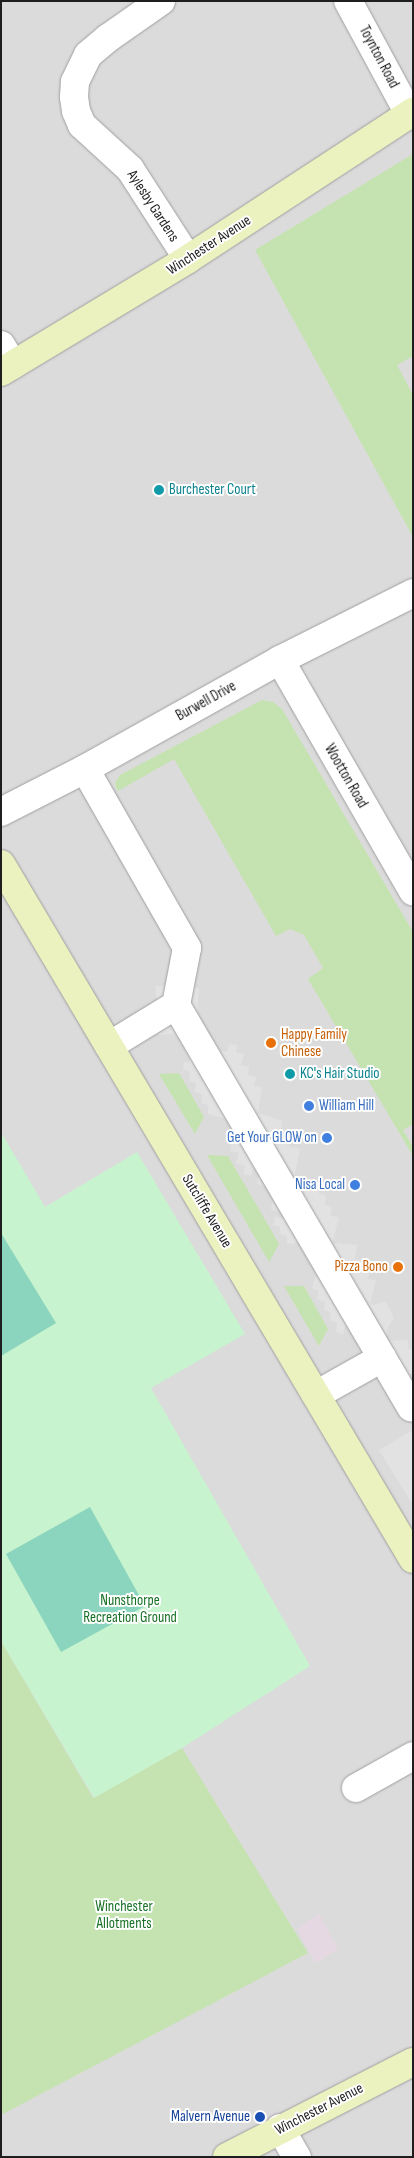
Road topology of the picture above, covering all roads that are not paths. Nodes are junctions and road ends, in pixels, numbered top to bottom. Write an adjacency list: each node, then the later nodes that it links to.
1 (162, 1): 4 (street, Aylesby Gardens)
2 (348, 1): 3 (street, Toynton Road)
3 (411, 113): 4 (street, Winchester Avenue)
4 (188, 260): 5 (street, Winchester Avenue)
5 (5, 361)
6 (413, 593): 7 (street, Burwell Drive)
7 (280, 660): 8 (street, Burwell Drive); 11 (street, Wootton Road)
8 (85, 769): 9 (street, Burwell Drive); 12 (street)
9 (1, 812)
10 (1, 864): 13 (street, Sutcliffe Avenue)
11 (413, 892)
12 (176, 1005): 13 (street); 14 (street)
13 (109, 1046): 15 (street, Sutcliffe Avenue)
14 (382, 1358): 15 (street); 16 (street)
15 (316, 1396): 17 (street, Sutcliffe Avenue)
16 (411, 1407)
17 (413, 1559)
18 (413, 1756): 19 (street)
19 (356, 1788)
20 (413, 2062): 21 (street, Winchester Avenue)
21 (280, 2128): 22 (street, Winchester Avenue); 23 (street)
22 (227, 2157)
23 (297, 2157)

